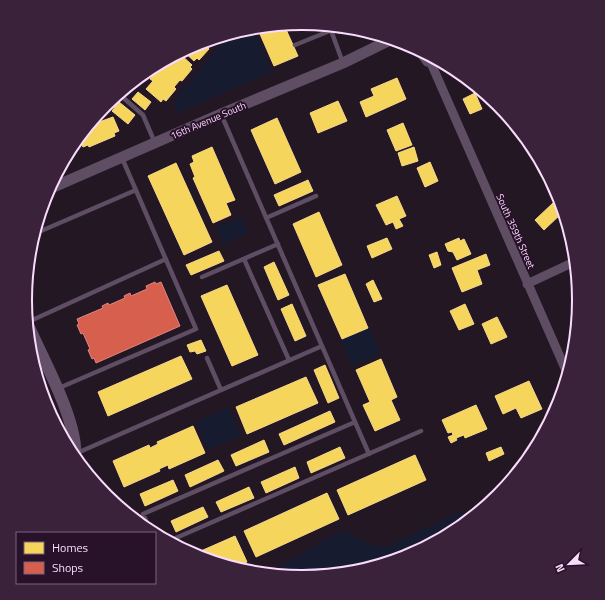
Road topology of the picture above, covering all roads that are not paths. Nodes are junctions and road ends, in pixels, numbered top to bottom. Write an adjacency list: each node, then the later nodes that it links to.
1 (324, 31): 4 (lane)
2 (332, 32): 9 (lane)
3 (385, 43): 6 (street, 16th Avenue South)
4 (295, 45)
5 (391, 45): 6 (street, 16th Avenue South)
6 (368, 52): 9 (street, 16th Avenue South)
7 (426, 60): 10 (street, South 359th Street)
8 (430, 62): 10 (street, South 359th Street)
9 (343, 63): 12 (street, 16th Avenue South)
10 (444, 95): 25 (street, South 359th Street)
11 (123, 98): 13 (lane)
12 (221, 114): 13 (street, 16th Avenue South); 18 (lane)
13 (155, 143): 14 (street, 16th Avenue South)
14 (122, 158): 15 (street, 16th Avenue South); 16 (lane)
15 (58, 185)
16 (136, 190): 19 (lane); 22 (lane)
17 (316, 196): 18 (lane)
18 (266, 218): 20 (lane)
19 (42, 231)
20 (278, 244): 21 (lane); 27 (lane)
21 (244, 258): 24 (lane); 29 (lane)
22 (166, 259): 26 (lane); 32 (lane)
23 (570, 264): 25 (street)
24 (202, 277)
25 (527, 284): 31 (street, South 359th Street)
26 (33, 321)
27 (322, 346): 29 (lane); 34 (lane)
28 (207, 358): 33 (lane)
29 (289, 360): 33 (lane)
30 (41, 364): 32 (main road)
31 (564, 366)
32 (57, 389): 36 (main road)
33 (221, 390): 37 (lane)
34 (355, 422): 38 (lane); 39 (lane)
35 (421, 431): 38 (lane)
36 (74, 444)
37 (80, 453)
38 (369, 454): 40 (lane)
39 (145, 519)
40 (175, 538)

